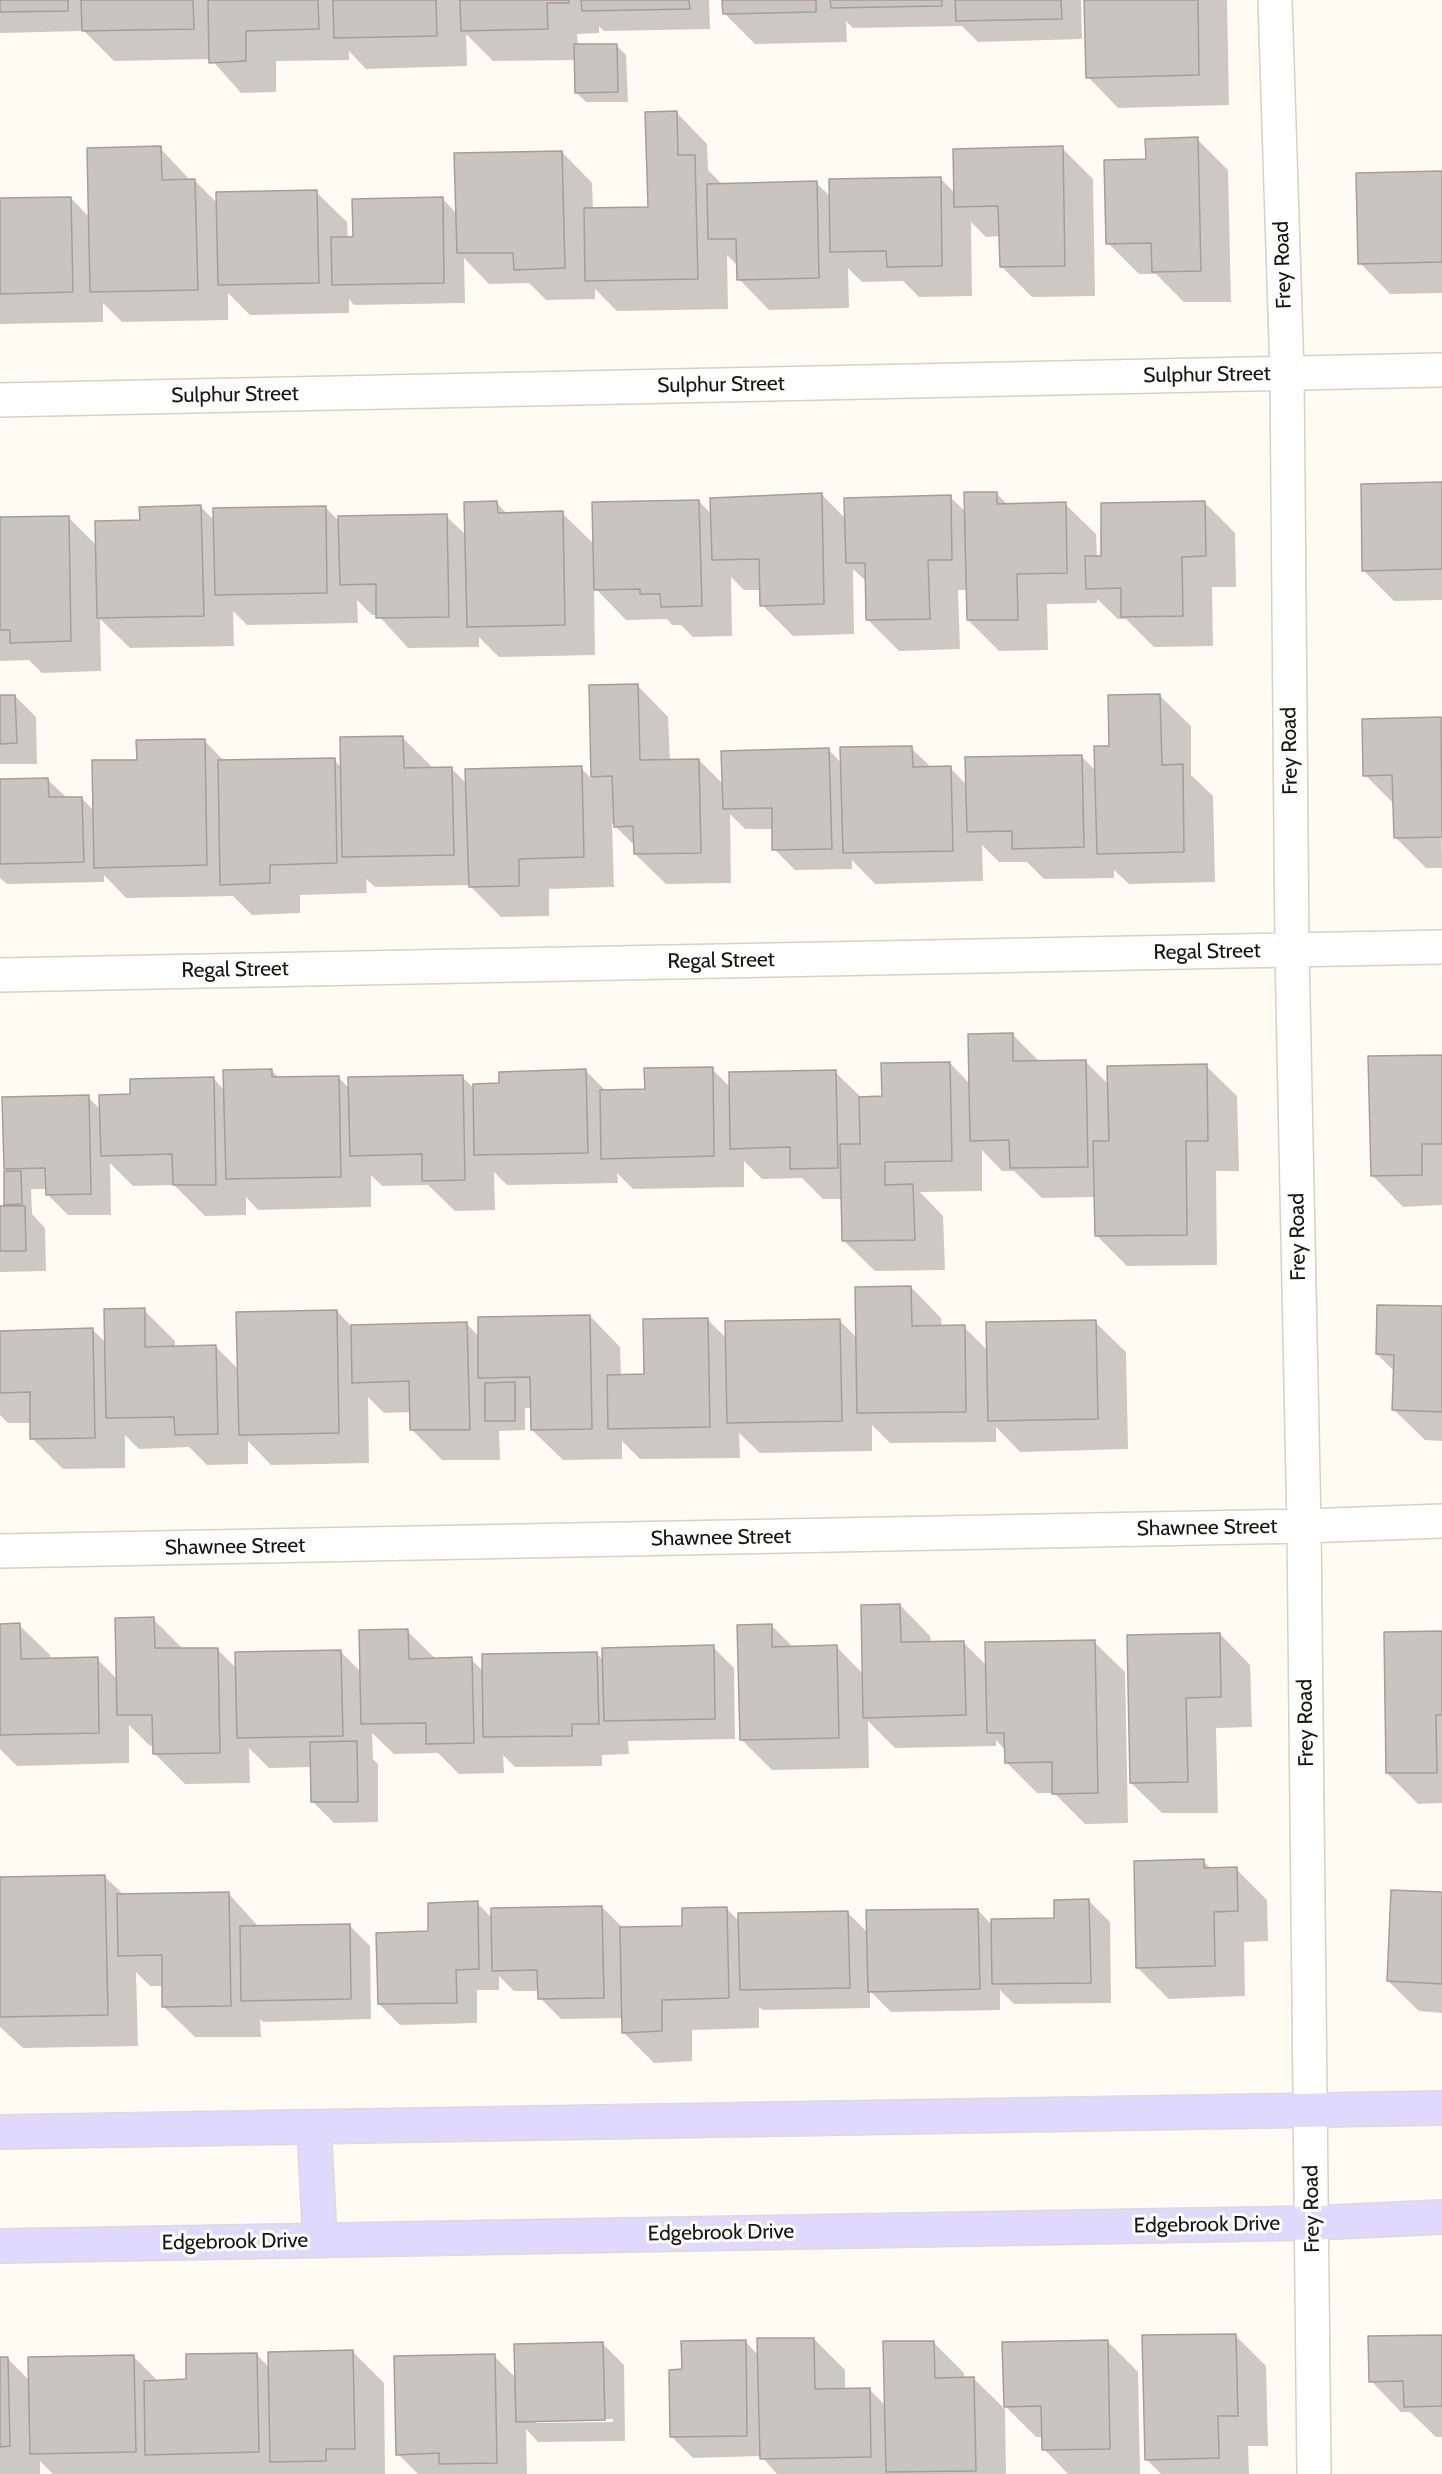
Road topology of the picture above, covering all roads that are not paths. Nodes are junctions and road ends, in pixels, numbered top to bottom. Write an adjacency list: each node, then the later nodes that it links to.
1 (1275, 0): 3 (street, Frey Road)
2 (1442, 370): 3 (street, Sulphur Street)
3 (1287, 373): 4 (street, Sulphur Street); 6 (street, Frey Road)
4 (0, 400)
5 (1442, 947): 6 (street, Regal Street)
6 (1292, 950): 7 (street, Regal Street); 9 (street, Frey Road)
7 (0, 975)
8 (1442, 1521): 9 (street, Shawnee Street)
9 (1304, 1526): 10 (street, Shawnee Street); 12 (street, Frey Road)
10 (0, 1551)
11 (1442, 2108): 12 (main road)
12 (1309, 2111): 13 (main road); 16 (street, Frey Road)
13 (314, 2127): 14 (main road); 17 (main road)
14 (0, 2132)
15 (1442, 2217): 16 (main road, Edgebrook Drive)
16 (1313, 2223): 17 (main road, Edgebrook Drive); 19 (street, Frey Road)
17 (320, 2240): 18 (main road, Edgebrook Drive)
18 (0, 2246)
19 (1314, 2474)

